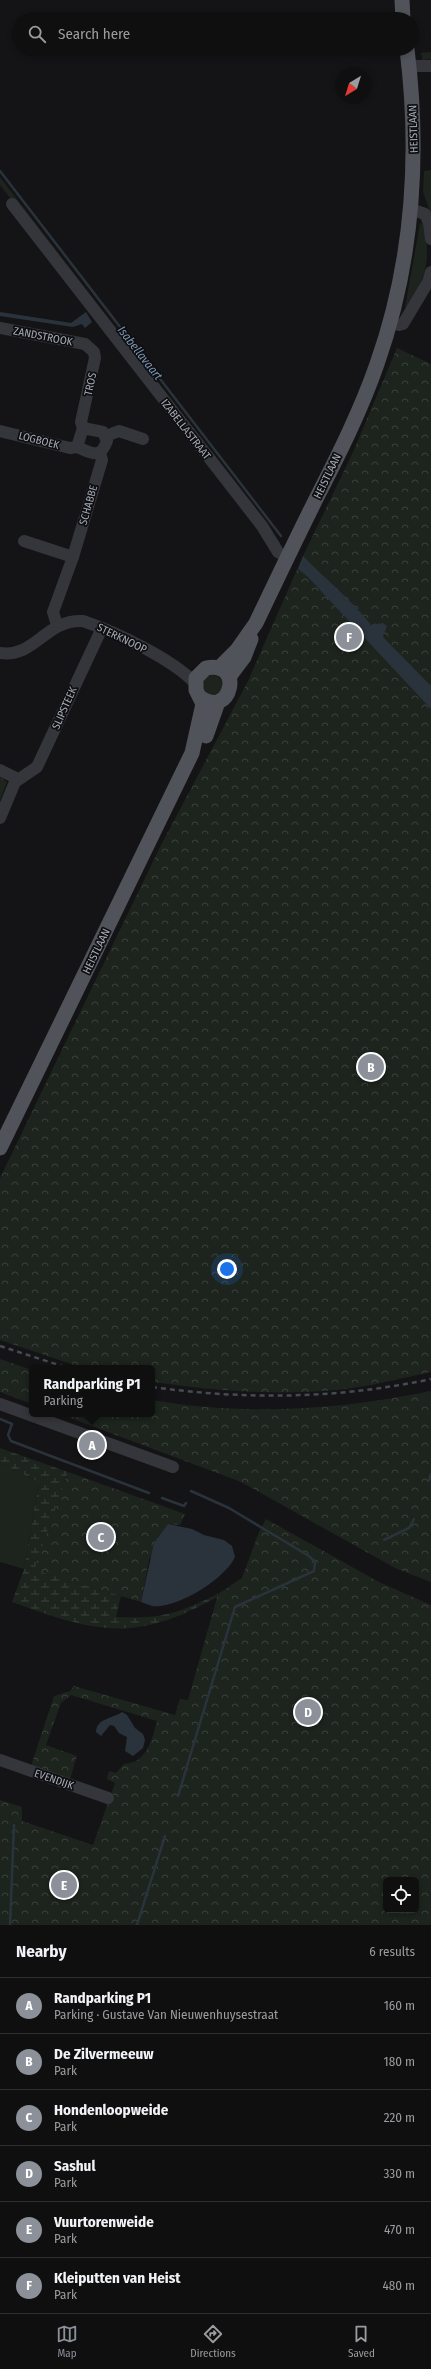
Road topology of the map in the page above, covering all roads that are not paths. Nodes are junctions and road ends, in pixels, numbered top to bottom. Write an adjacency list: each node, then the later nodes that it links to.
1 (402, 0): 2 (main road)
2 (403, 12)
3 (408, 56): 4 (main road, HEISTLAAN)
4 (409, 66): 5 (street); 7 (main road, HEISTLAAN)
5 (431, 66)
6 (12, 204): 21 (street, IZABELLASTRAAT)
7 (411, 209): 8 (street); 10 (main road, HEISTLAAN)
8 (431, 239)
9 (430, 280): 10 (street)
10 (390, 323): 21 (main road, HEISTLAAN)
11 (0, 328): 12 (street, ZANDSTROOK)
12 (85, 344): 13 (street, TROS)
13 (83, 428): 15 (street); 17 (street, TROS)
14 (0, 431): 17 (street, LOGBOEK)
15 (106, 436): 16 (street); 18 (street, SCHABBE)
16 (143, 439)
17 (77, 447): 18 (street, LOGBOEK)
18 (100, 453): 20 (street, SCHABBE)
19 (24, 540): 20 (street)
20 (73, 557): 22 (street, SCHABBE)
21 (287, 557): 25 (main road, HEISTLAAN)
22 (57, 625): 23 (street, STERKNOOP); 24 (street)
23 (102, 628): 26 (street, STERKNOOP); 31 (street, SLIPSTEEK)
24 (0, 653)
25 (224, 672): 26 (main road); 28 (main road, HEISTLAAN)
26 (198, 678): 27 (main road, HEISTLAAN)
27 (201, 698): 28 (main road); 29 (main road, HEISTLAAN)
28 (218, 702): 29 (main road, HEISTLAAN)
29 (192, 753): 33 (main road, HEISTLAAN)
30 (0, 770): 31 (street)
31 (18, 779): 32 (street)
32 (0, 818)
33 (0, 1148)
34 (0, 1404): 35 (street)
35 (29, 1415)
36 (36, 1417): 37 (street)
37 (173, 1467)
38 (0, 1760): 39 (street, EVENDIJK)
39 (108, 1798)

